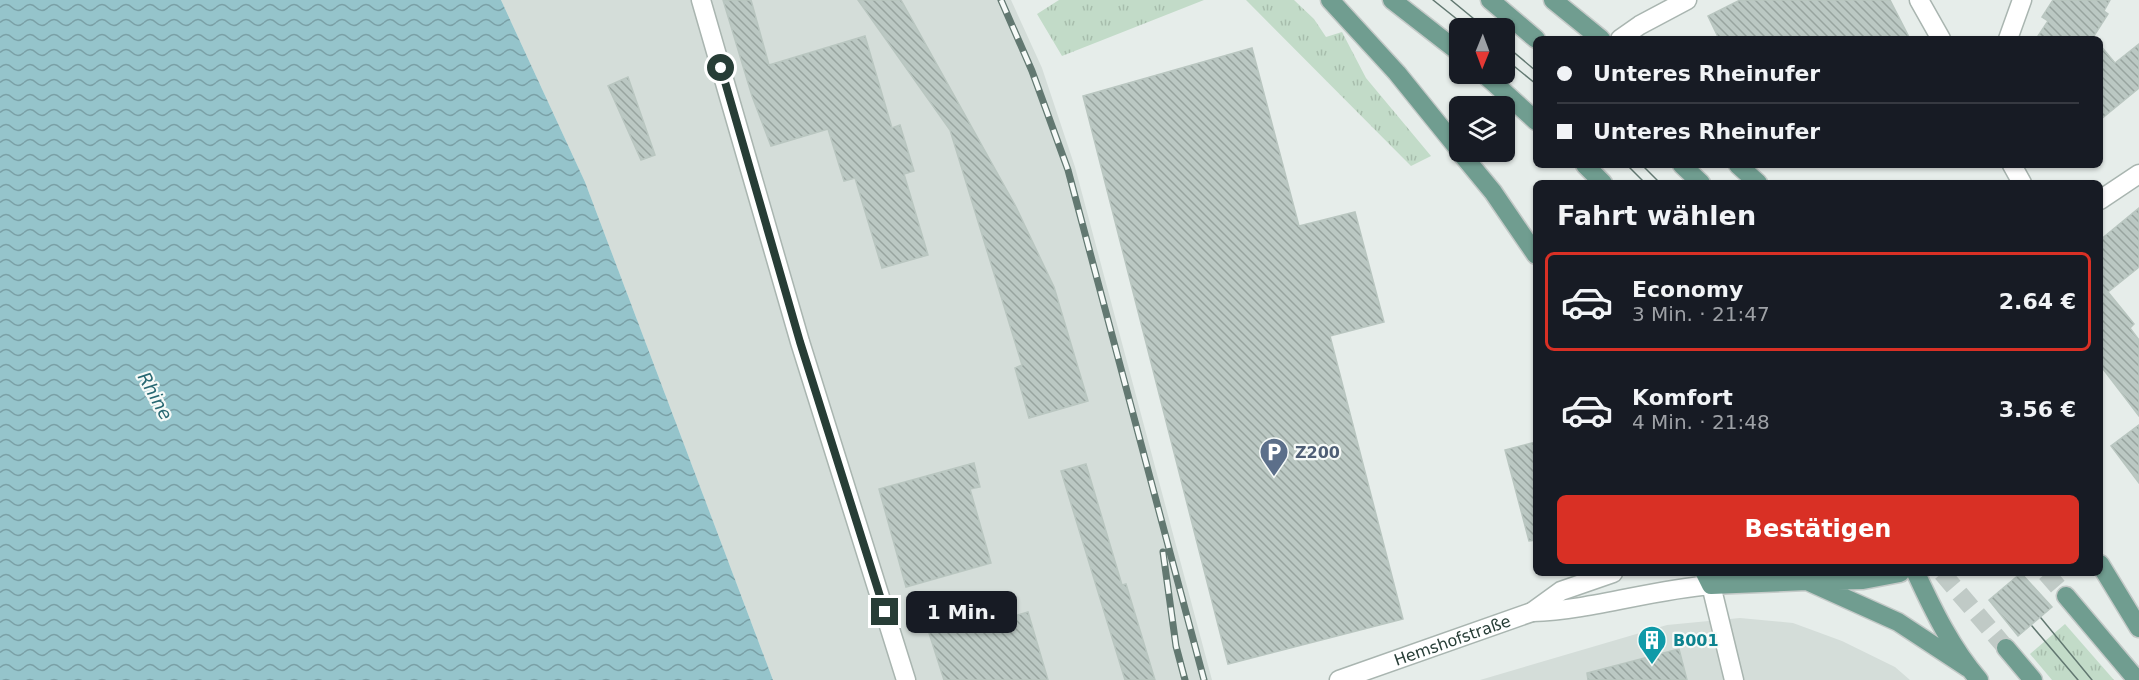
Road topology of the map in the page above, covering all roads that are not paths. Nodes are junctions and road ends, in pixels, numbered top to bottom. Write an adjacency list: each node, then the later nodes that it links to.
1 (701, 0): 39 (street)
2 (1330, 0): 17 (main road)
3 (1392, 0): 14 (main road)
4 (1490, 0): 9 (main road)
5 (1553, 0): 10 (main road)
6 (1687, 0): 11 (street)
7 (1918, 0): 12 (street)
8 (2022, 0): 13 (street)
9 (1533, 36)
10 (1597, 36)
11 (1624, 36)
12 (1939, 36)
13 (2009, 36)
14 (1449, 44)
15 (1495, 84): 16 (main road)
16 (1533, 118)
17 (1449, 137)
18 (1469, 162): 27 (main road)
19 (1588, 168): 23 (main road)
20 (1685, 168): 24 (main road)
21 (1741, 168): 25 (main road)
22 (2139, 174): 26 (street)
23 (1600, 180)
24 (1698, 180)
25 (1755, 180)
26 (2103, 198)
27 (1533, 251)
28 (2103, 569): 36 (main road)
29 (1604, 576): 35 (street, Hemshofstraße)
30 (1884, 576): 33 (main road)
31 (1917, 576): 38 (main road)
32 (1708, 579): 33 (main road); 35 (street, Hemshofstraße); 41 (street)
33 (1807, 581): 38 (main road)
34 (2066, 596): 43 (main road)
35 (1532, 612): 40 (street, Hemshofstraße)
36 (2139, 628)
37 (2006, 648): 42 (main road)
38 (1973, 674)
39 (906, 680)
40 (1339, 680)
41 (1734, 680)
42 (2033, 680)
43 (2137, 680)

